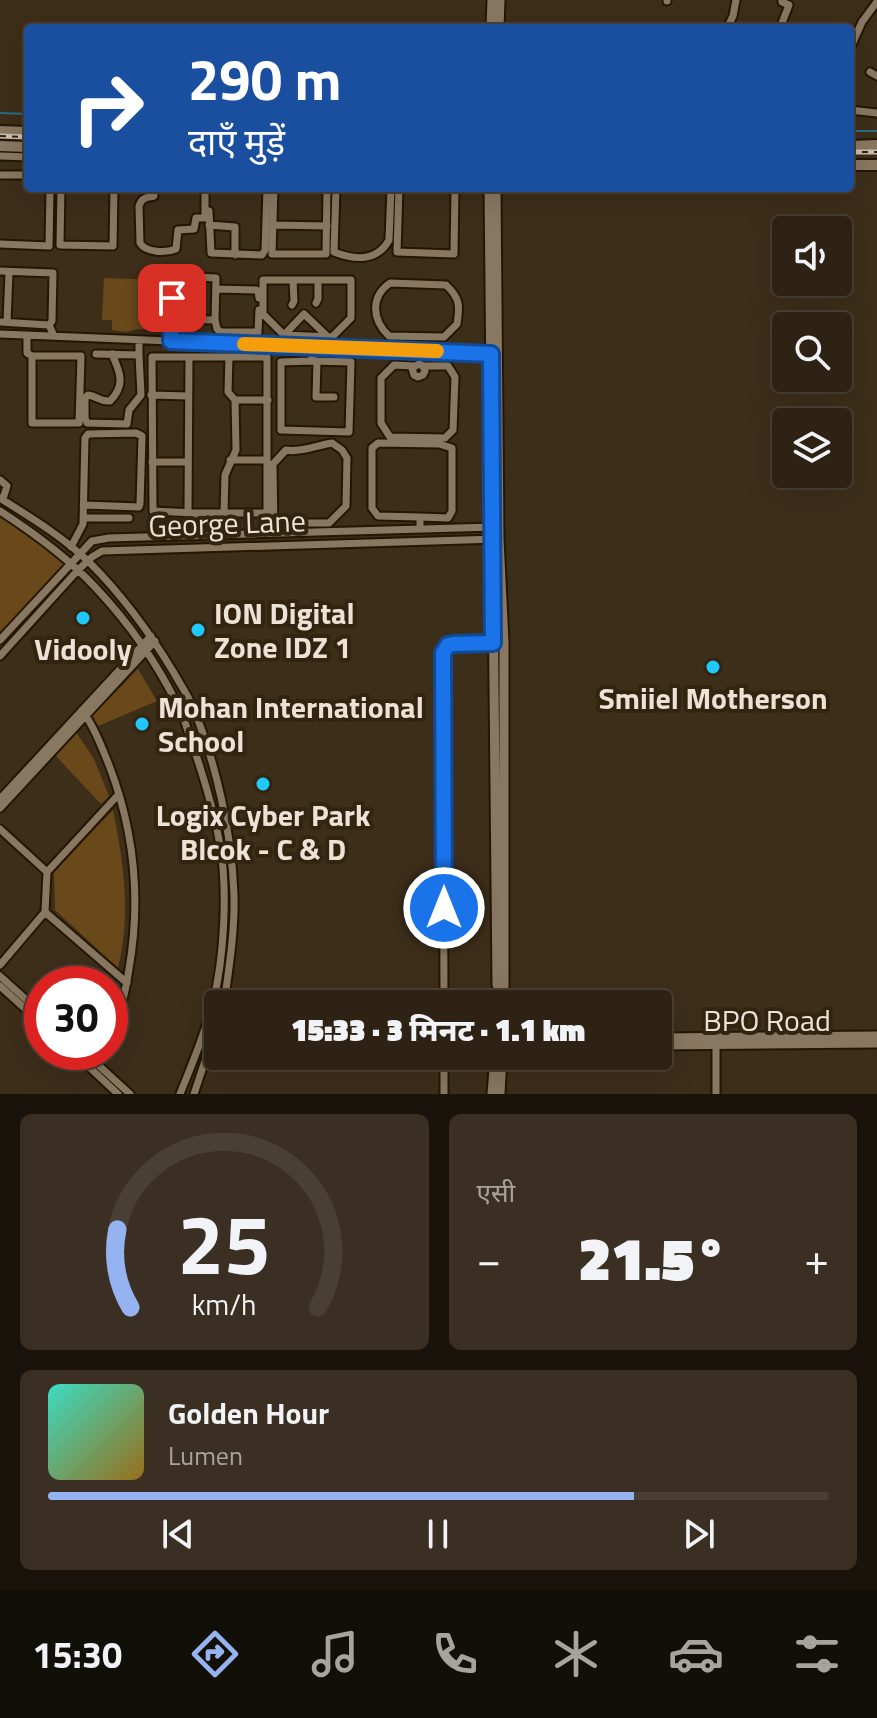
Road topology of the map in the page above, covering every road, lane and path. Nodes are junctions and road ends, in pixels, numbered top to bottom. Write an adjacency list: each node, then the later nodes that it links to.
1 (492, 0): 7 (street)
2 (500, 0): 8 (street)
3 (736, 0): 9 (street)
4 (782, 0): 10 (street)
5 (866, 0): 6 (street)
6 (876, 3): 11 (street)
7 (491, 24)
8 (499, 24)
9 (729, 24)
10 (782, 24)
11 (854, 40)
12 (854, 110): 13 (street)
13 (877, 113)
14 (0, 131): 15 (main road)
15 (24, 132)
16 (877, 145): 18 (main road)
17 (0, 146): 19 (main road)
18 (854, 146)
19 (24, 153)
20 (24, 154): 21 (street)
21 (0, 156)
22 (854, 165): 23 (main road)
23 (877, 165)
24 (0, 175): 25 (street)
25 (24, 175)
26 (50, 192): 44 (street)
27 (61, 192): 28 (street)
28 (114, 192)
29 (154, 192): 30 (street)
30 (207, 192)
31 (207, 192): 41 (street)
32 (267, 192): 45 (street)
33 (274, 192): 42 (street)
34 (327, 192): 43 (street)
35 (336, 192): 36 (street)
36 (391, 192)
37 (399, 192): 38 (street)
38 (455, 192)
39 (489, 192): 47 (street)
40 (496, 192): 47 (street)
41 (209, 225): 45 (street); 45 (street)
42 (273, 225): 43 (street); 43 (street)
43 (327, 226)
44 (0, 244)
45 (235, 255)
46 (4, 271): 55 (street); 56 (street)
47 (494, 279): 70 (street); 96 (street)
48 (293, 280): 49 (street); 52 (street); 59 (street)
49 (318, 280): 51 (street); 62 (street)
50 (216, 289): 53 (street); 54 (street); 54 (street)
51 (316, 303)
52 (292, 305)
53 (172, 319): 54 (street); 65 (street)
54 (215, 320)
55 (4, 322): 56 (street)
56 (49, 325): 60 (street)
57 (0, 334): 58 (street)
58 (27, 335): 60 (street); 72 (street)
59 (284, 335): 61 (street); 62 (street)
60 (54, 336): 64 (street)
61 (306, 336): 62 (street); 66 (street)
62 (327, 336)
63 (416, 337): 63 (street); 67 (street)
64 (139, 341): 65 (street); 71 (street)
65 (171, 341): 66 (street)
66 (312, 346): 67 (street); 75 (street)
67 (417, 350): 70 (street); 76 (street)
68 (96, 354): 69 (street)
69 (112, 354): 71 (street); 71 (street)
70 (491, 354): 96 (street)
71 (139, 355)
72 (32, 356): 72 (street)
73 (189, 357): 74 (street); 77 (street); 78 (street)
74 (229, 357): 80 (street); 81 (street)
75 (316, 361): 75 (street); 79 (street)
76 (418, 365): 76 (street)
77 (151, 395): 78 (street); 84 (street)
78 (188, 396): 85 (street)
79 (334, 397)
80 (235, 400): 81 (street); 82 (street)
81 (268, 400): 83 (street)
82 (230, 460): 83 (street); 91 (street)
83 (267, 460): 91 (street)
84 (152, 462): 85 (street); 90 (street)
85 (188, 462): 90 (street)
86 (0, 480): 87 (street)
87 (1, 498): 101 (street)
88 (84, 505): 88 (street); 93 (street)
89 (0, 511): 104 (street)
90 (192, 512): 91 (street); 99 (street)
91 (224, 513)
92 (420, 517): 92 (street); 97 (street)
93 (84, 518): 94 (street); 101 (street)
94 (129, 518)
95 (274, 523): 95 (street); 98 (street)
96 (496, 527): 97 (street, George Lane); 100 (street)
97 (420, 529): 98 (street, George Lane)
98 (274, 533): 99 (street, George Lane)
99 (195, 536): 102 (street, George Lane)
100 (496, 539): 103 (street, George Lane); 108 (street); 125 (street)
101 (71, 547): 102 (street)
102 (79, 553): 103 (street); 104 (street, George Lane)
103 (87, 561): 105 (street, George Lane); 106 (street)
104 (70, 563): 105 (street); 107 (street, George Lane)
105 (78, 570): 109 (street); 110 (street, George Lane)
106 (153, 638): 109 (street); 123 (street)
107 (0, 640)
108 (493, 643): 124 (street); 126 (street)
109 (144, 648): 111 (street); 142 (street)
110 (0, 656)
111 (84, 713): 112 (street); 113 (street); 114 (street)
112 (119, 794): 116 (street); 121 (street)
113 (0, 799)
114 (0, 808)
115 (0, 829): 116 (street)
116 (47, 872): 117 (street)
117 (45, 912): 118 (street); 119 (street)
118 (0, 965)
119 (107, 966)
120 (0, 976): 127 (street)
121 (128, 977)
122 (0, 986): 128 (street)
123 (226, 990)
124 (444, 990)
125 (501, 990)
126 (501, 990)
127 (24, 998)
128 (24, 1008)
129 (877, 1036): 131 (street, BPO Road)
130 (672, 1039): 131 (street, BPO Road)
131 (716, 1041): 132 (street, BPO Road); 133 (street, BPO Road); 147 (street)
132 (877, 1043)
133 (672, 1044)
134 (204, 1064): 143 (street)
135 (92, 1070): 140 (street)
136 (104, 1070): 141 (street)
137 (444, 1070): 144 (street)
138 (494, 1070): 145 (street)
139 (501, 1070): 146 (street)
140 (118, 1094)
141 (130, 1094)
142 (180, 1094)
143 (194, 1094)
144 (444, 1094)
145 (492, 1094)
146 (500, 1094)
147 (716, 1094)

